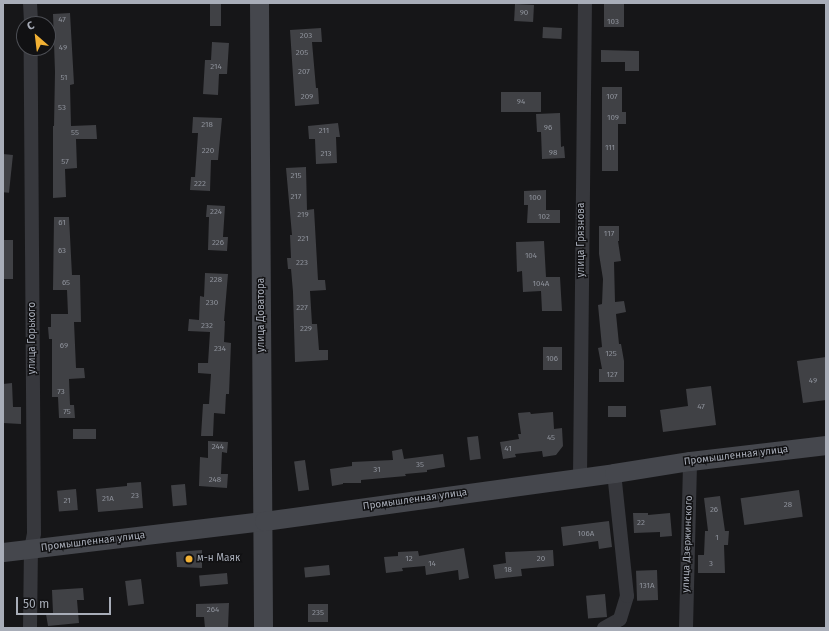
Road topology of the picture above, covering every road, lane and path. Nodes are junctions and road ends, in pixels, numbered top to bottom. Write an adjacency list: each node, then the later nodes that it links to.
1 (30, 3): 4 (street)
2 (260, 3): 10 (main road, улица Доватора)
3 (585, 3): 9 (street, улица Грязнова)
4 (30, 16)
5 (31, 56): 11 (street, улица Горького)
6 (826, 445): 7 (main road, Промышленная улица)
7 (690, 461): 8 (main road, Промышленная улица); 16 (street, улица Дзержинского)
8 (614, 473): 9 (main road, Промышленная улица); 15 (street)
9 (580, 477): 10 (main road, Промышленная улица)
10 (264, 521): 11 (main road, Промышленная улица); 14 (main road, улица Доватора)
11 (30, 549): 12 (main road, Промышленная улица); 13 (street, улица Горького)
12 (3, 552)
13 (30, 628)
14 (263, 628)
15 (604, 628)
16 (686, 628)

